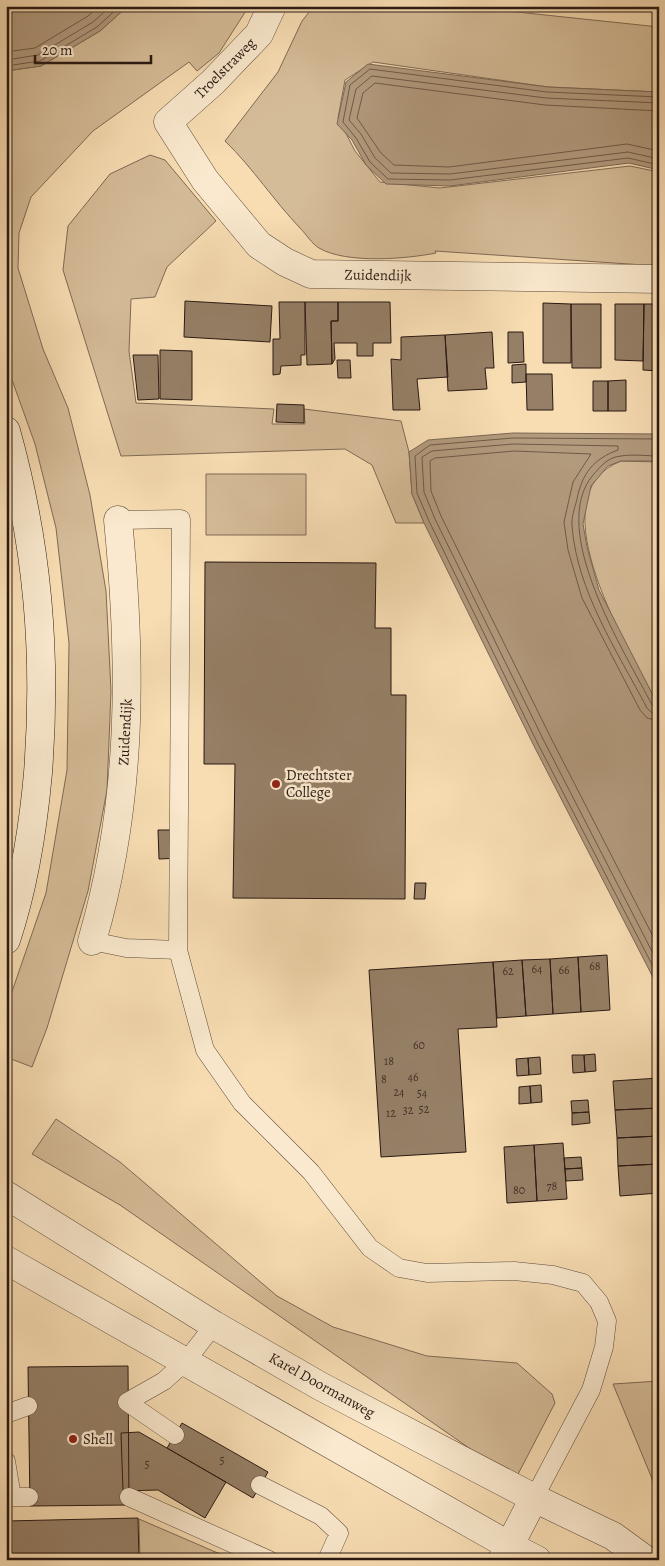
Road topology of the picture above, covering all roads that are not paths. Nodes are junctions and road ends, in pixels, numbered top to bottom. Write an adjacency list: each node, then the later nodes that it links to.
1 (272, 6): 2 (street, Troelstraweg)
2 (168, 122): 3 (street, Zuidendijk)
3 (659, 279)
4 (6, 431): 6 (street)
5 (118, 520): 7 (street, Zuidendijk); 8 (lane)
6 (6, 940)
7 (92, 941): 8 (lane)
8 (178, 950): 20 (lane)
9 (6, 1195): 11 (street, Karel Doormanweg)
10 (6, 1260): 12 (street)
11 (214, 1325): 12 (lane); 20 (street, Karel Doormanweg)
12 (186, 1361): 15 (lane); 21 (street)
13 (28, 1406): 14 (lane)
14 (6, 1414)
15 (175, 1435)
16 (6, 1461): 18 (lane)
17 (260, 1485): 23 (lane)
18 (29, 1497)
19 (129, 1497): 22 (lane)
20 (534, 1498): 21 (street); 25 (street, Karel Doormanweg)
21 (506, 1553): 24 (street)
22 (269, 1560)
23 (327, 1560)
24 (538, 1560)
25 (646, 1560)

